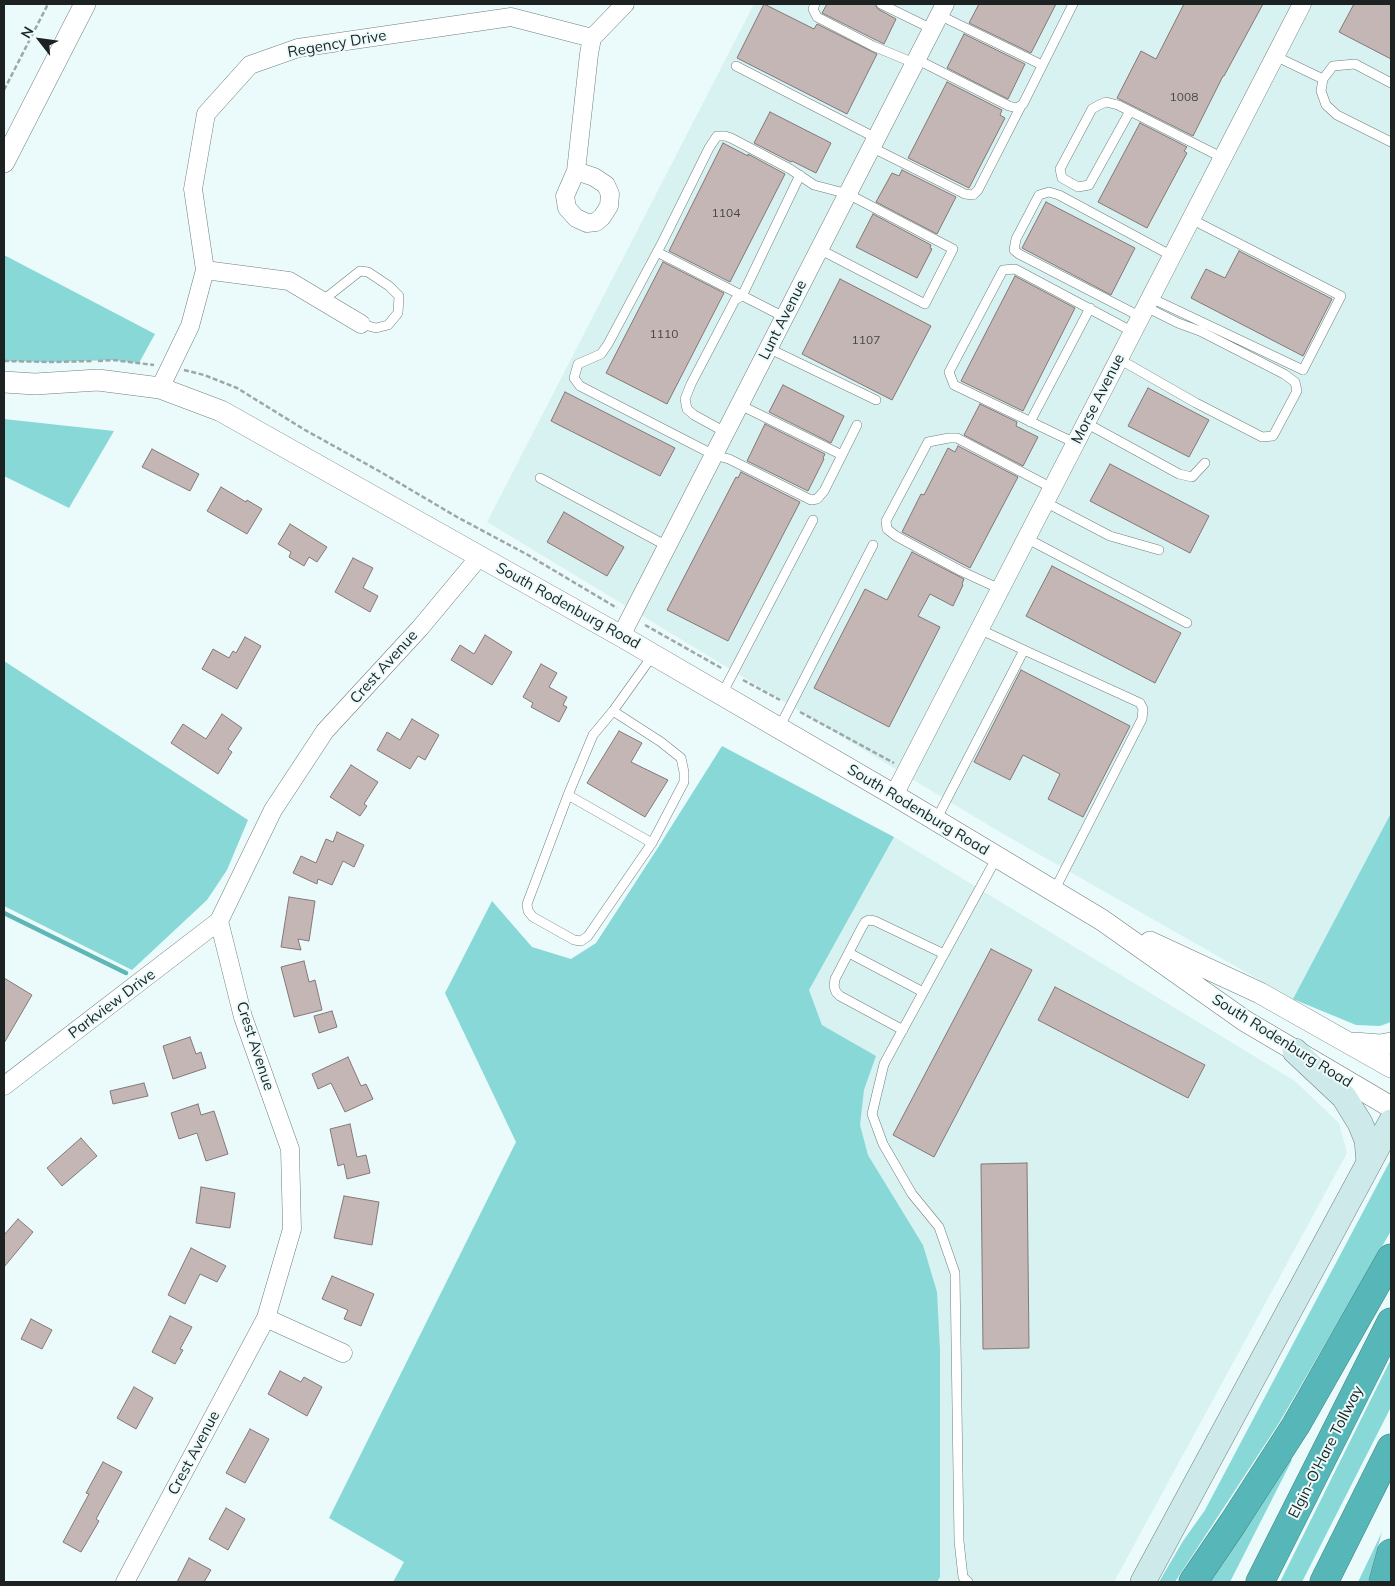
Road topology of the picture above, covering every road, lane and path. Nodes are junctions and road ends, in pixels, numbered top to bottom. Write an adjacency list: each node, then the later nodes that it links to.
1 (48, 4): 16 (path)
2 (85, 4): 22 (street)
3 (624, 4): 9 (street)
4 (815, 4): 11 (lane)
5 (881, 4): 8 (lane)
6 (1073, 4): 12 (lane)
7 (1302, 4): 10 (street, Morse Avenue)
8 (938, 16): 11 (street, Lunt Avenue); 12 (lane)
9 (592, 38): 23 (street); 30 (street, Regency Drive)
10 (1276, 56): 14 (lane); 21 (street, Morse Avenue)
11 (915, 61): 17 (lane); 20 (street, Lunt Avenue)
12 (1042, 65): 17 (lane)
13 (736, 66): 20 (lane)
14 (1322, 79): 15 (lane); 19 (lane)
15 (1391, 83)
16 (4, 90)
17 (1021, 106): 20 (lane)
18 (1130, 111): 18 (lane); 21 (lane)
19 (1391, 142)
20 (873, 143): 25 (street, Lunt Avenue)
21 (1223, 158): 26 (street, Morse Avenue)
22 (4, 162)
23 (576, 171)
24 (800, 175): 25 (lane); 28 (lane); 31 (lane)
25 (848, 194): 27 (street, Lunt Avenue); 27 (lane)
26 (1191, 219): 29 (street, Morse Avenue); 34 (lane)
27 (819, 249): 35 (street, Lunt Avenue)
28 (657, 252): 31 (lane); 48 (lane)
29 (1172, 256): 34 (street, Morse Avenue); 34 (lane)
30 (205, 270): 32 (street); 40 (street, Regency Drive)
31 (742, 296): 35 (lane); 46 (lane)
32 (322, 301): 36 (street); 36 (lane)
33 (1090, 308): 34 (lane); 43 (lane); 43 (lane)
34 (1142, 313): 38 (street, Morse Avenue); 38 (lane)
35 (784, 317): 37 (street, Lunt Avenue)
36 (361, 324)
37 (768, 348): 41 (lane); 42 (street, Lunt Avenue)
38 (1119, 359): 44 (street, Morse Avenue)
39 (4, 382): 40 (street, South Rodenburg Road)
40 (160, 388): 58 (street, South Rodenburg Road)
41 (876, 400)
42 (740, 405): 46 (street, Lunt Avenue); 49 (lane)
43 (1030, 422): 47 (lane)
44 (1086, 423): 47 (street, Morse Avenue); 50 (lane)
45 (857, 425): 49 (lane)
46 (726, 432): 48 (street, Lunt Avenue)
47 (1075, 443): 52 (street, Morse Avenue)
48 (714, 455): 49 (lane); 56 (street, Lunt Avenue)
49 (842, 455)
50 (1205, 463)
51 (540, 478): 56 (lane)
52 (1048, 495): 54 (street, Morse Avenue); 57 (lane); 59 (lane)
53 (813, 520): 65 (lane)
54 (1026, 538): 59 (street, Morse Avenue); 60 (lane)
55 (873, 545): 67 (lane)
56 (667, 546): 62 (street, Lunt Avenue)
57 (1159, 550)
58 (480, 556): 62 (street, South Rodenburg Road); 75 (street, Crest Avenue)
59 (1000, 589): 61 (street, Morse Avenue)
60 (1187, 623)
61 (980, 628): 63 (lane); 69 (street, Morse Avenue)
62 (621, 636): 64 (street, South Rodenburg Road)
63 (1024, 650): 70 (lane); 73 (lane)
64 (654, 654): 65 (street, South Rodenburg Road); 66 (lane)
65 (722, 695): 67 (street, South Rodenburg Road)
66 (613, 711): 68 (lane); 71 (lane)
67 (779, 728): 69 (street, South Rodenburg Road)
68 (568, 795): 71 (lane); 71 (lane)
69 (894, 795): 70 (street, South Rodenburg Road)
70 (935, 820): 72 (street, South Rodenburg Road)
71 (652, 843)
72 (997, 857): 73 (street, South Rodenburg Road); 77 (lane)
73 (1054, 891): 74 (street, South Rodenburg Road)
74 (1102, 920): 80 (street, South Rodenburg Road); 82 (street, South Rodenburg Road)
75 (219, 921): 84 (street, Parkview Drive); 89 (street, Crest Avenue)
76 (849, 953): 77 (lane); 78 (lane); 79 (lane)
77 (944, 954): 78 (lane)
78 (923, 992): 79 (lane)
79 (902, 1030): 95 (lane)
80 (1349, 1043): 81 (street); 83 (street, South Rodenburg Road)
81 (1391, 1043)
82 (1295, 1051): 85 (street, South Rodenburg Road); 87 (main road)
83 (1391, 1067)
84 (4, 1086)
85 (1391, 1107)
86 (1391, 1122): 87 (main road)
87 (1369, 1163): 96 (main road)
88 (1391, 1258): 97 (highway)
89 (266, 1318): 91 (street); 94 (street, Crest Avenue)
90 (1391, 1322): 98 (highway, Elgin-O'Hare Tollway)
91 (343, 1353)
92 (1391, 1448): 99 (highway)
93 (1391, 1553): 100 (highway)
94 (125, 1582)
95 (968, 1582)
96 (1143, 1582)
97 (1193, 1582)
98 (1260, 1582)
99 (1324, 1582)
100 (1383, 1582)

